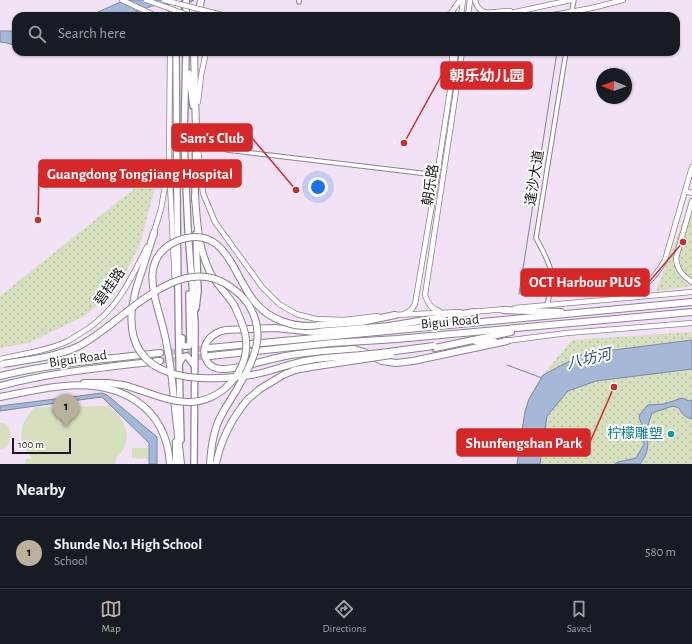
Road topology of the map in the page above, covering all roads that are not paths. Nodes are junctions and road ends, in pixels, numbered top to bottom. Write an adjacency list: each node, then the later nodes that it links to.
1 (122, 0): 14 (street)
2 (146, 0): 17 (street, bridge)
3 (164, 0): 20 (street, bridge)
4 (172, 0): 15 (main road, bridge)
5 (178, 0): 16 (main road, bridge)
6 (186, 0): 18 (main road, bridge)
7 (201, 0): 19 (highway)
8 (461, 0): 21 (street); 22 (street)
9 (470, 0): 23 (street)
10 (475, 0): 24 (street)
11 (570, 0): 26 (street)
12 (574, 0): 27 (street)
13 (623, 0): 28 (street)
14 (148, 12)
15 (172, 12)
16 (178, 12)
17 (180, 12)
18 (186, 12)
19 (198, 12)
20 (210, 12)
21 (452, 12)
22 (461, 12)
23 (468, 12)
24 (485, 12)
25 (494, 12): 26 (street)
26 (516, 12)
27 (572, 12)
28 (579, 12)
29 (170, 56): 44 (street)
30 (176, 56): 52 (main road)
31 (186, 56): 42 (main road)
32 (186, 56): 53 (main road)
33 (194, 56): 42 (highway)
34 (205, 56): 42 (street)
35 (452, 56): 41 (street)
36 (455, 56): 41 (street, 朝乐路)
37 (462, 56): 40 (street, 朝乐路)
38 (464, 56): 40 (street)
39 (565, 56): 60 (street, 逢沙大道)
40 (461, 62): 55 (street, 朝乐路)
41 (451, 82): 46 (street, 朝乐路)
42 (196, 132): 49 (main road); 67 (street)
43 (227, 150): 46 (street)
44 (169, 162): 51 (street, 碧桂路); 61 (street)
45 (692, 167): 47 (street)
46 (437, 175): 54 (street, 朝乐路)
47 (685, 191): 48 (street); 58 (street)
48 (692, 192)
49 (195, 196): 70 (main road); 86 (highway, bridge)
50 (692, 202): 56 (street)
51 (154, 233): 76 (highway, bridge); 81 (street, 碧桂路)
52 (179, 263): 53 (main road); 61 (main road)
53 (190, 272): 70 (main road)
54 (419, 280): 55 (street); 68 (street, 朝乐路)
55 (427, 281): 63 (street, 朝乐路)
56 (692, 282)
57 (692, 292): 58 (street)
58 (616, 299): 60 (street)
59 (692, 302): 65 (highway)
60 (547, 305): 62 (street)
61 (177, 309): 83 (main road)
62 (503, 310): 64 (street); 65 (highway)
63 (443, 312): 64 (street); 68 (street)
64 (474, 312): 71 (highway)
65 (586, 312): 73 (highway)
66 (692, 312): 72 (highway, Bigui Road)
67 (395, 315): 68 (street); 88 (highway, bridge)
68 (404, 315)
69 (692, 323): 74 (street)
70 (194, 324): 82 (main road)
71 (391, 326): 73 (highway); 74 (highway)
72 (538, 326): 75 (highway); 79 (highway, Bigui Road)
73 (354, 334): 77 (highway)
74 (507, 341): 75 (street)
75 (465, 342): 76 (highway)
76 (434, 347): 94 (highway, bridge)
77 (209, 348)
78 (160, 353): 84 (highway, Bigui Road)
79 (210, 356)
80 (160, 361): 85 (highway, Bigui Road)
81 (1, 363): 93 (highway, bridge)
82 (194, 365): 83 (main road); 89 (main road)
83 (179, 366): 92 (main road)
84 (0, 376)
85 (0, 386)
86 (64, 386): 87 (highway); 90 (highway)
87 (0, 397)
88 (176, 410): 91 (highway); 92 (highway)
89 (194, 463)
90 (170, 464)
91 (176, 464)
92 (182, 464)
93 (210, 464)
94 (216, 464)

